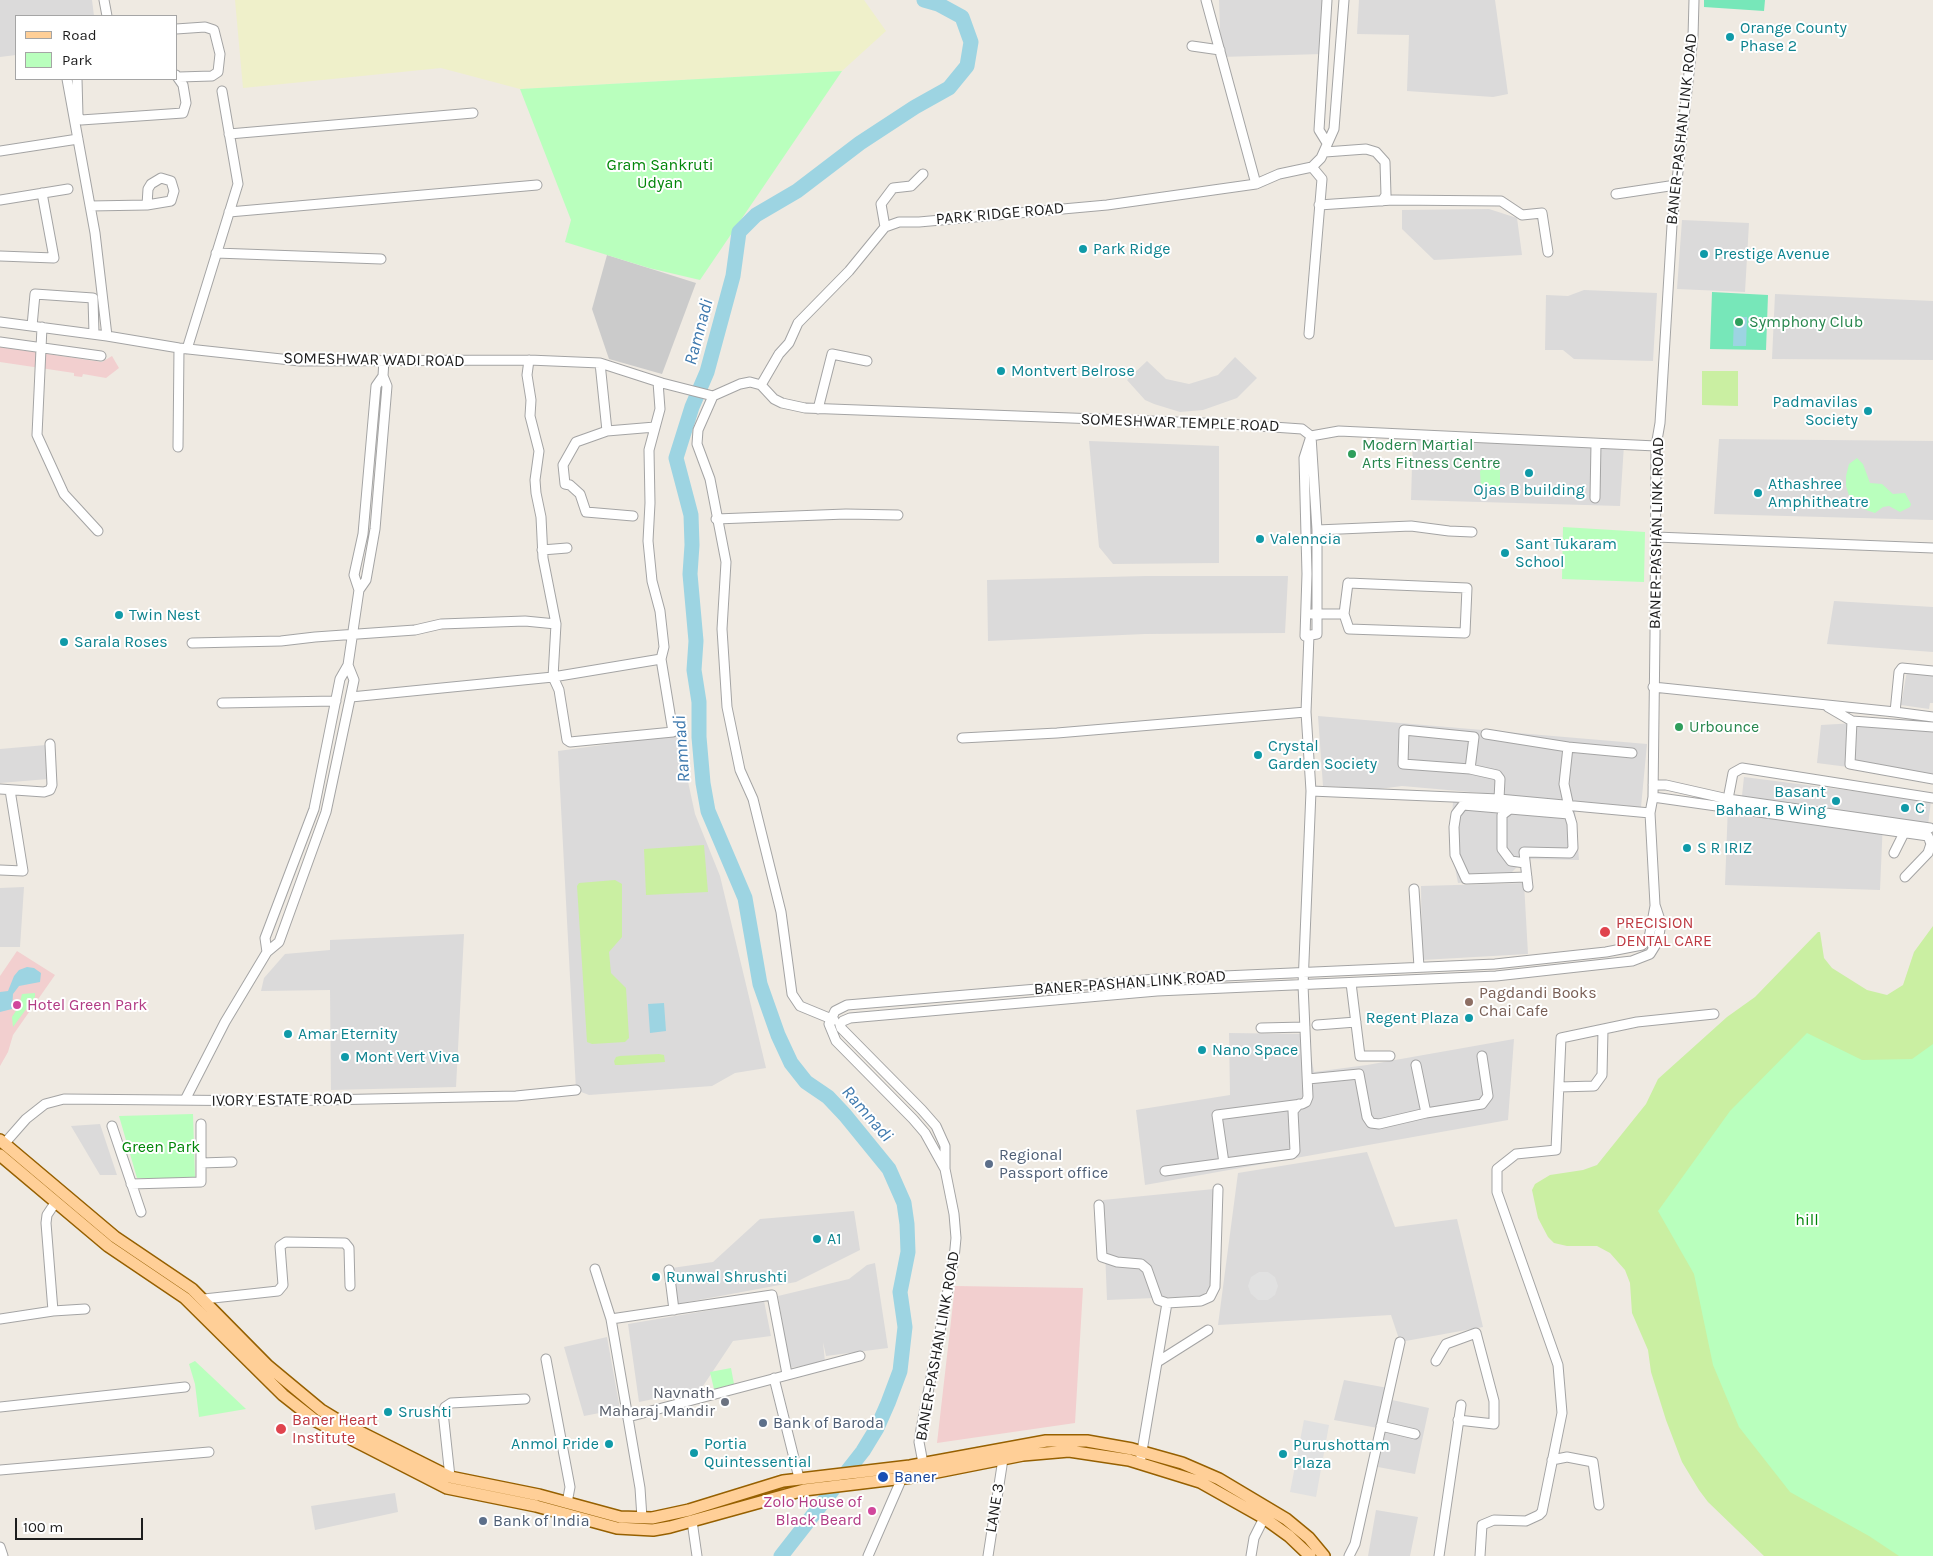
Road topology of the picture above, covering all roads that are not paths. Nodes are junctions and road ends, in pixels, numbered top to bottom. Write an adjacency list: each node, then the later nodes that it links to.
1 (104, 0): 6 (street)
2 (1206, 0): 11 (street)
3 (1327, 0): 7 (street)
4 (1344, 0): 8 (street)
5 (1694, 0): 25 (street, BANER-PASHAN LINK ROAD)
6 (108, 15)
7 (1326, 20): 8 (street); 19 (street)
8 (1343, 20): 19 (street)
9 (178, 29): 12 (street)
10 (1192, 46): 11 (street)
11 (1220, 50): 24 (street)
12 (178, 76): 14 (street)
13 (66, 80): 18 (street)
14 (77, 80)
15 (222, 91): 17 (street)
16 (473, 113): 17 (street)
17 (229, 134): 34 (street)
18 (78, 139): 20 (street); 33 (street)
19 (1326, 148): 21 (street); 30 (street)
20 (0, 151)
21 (1312, 167): 24 (street, PARK RIDGE ROAD); 32 (street)
22 (923, 174): 35 (street)
23 (537, 184): 34 (street)
24 (1256, 184): 35 (street, PARK RIDGE ROAD)
25 (1676, 185): 28 (street); 62 (street, BANER-PASHAN LINK ROAD)
26 (68, 189): 27 (street)
27 (42, 193): 29 (street); 38 (street)
28 (1616, 194)
29 (0, 200)
30 (1382, 200): 32 (street); 36 (street)
31 (147, 205): 33 (street)
32 (1319, 205): 44 (street)
33 (90, 206): 45 (street)
34 (229, 212): 37 (street)
35 (885, 227): 55 (street)
36 (1548, 252)
37 (216, 253): 39 (street); 48 (street)
38 (0, 256)
39 (381, 259)
40 (0, 322): 41 (street, SOMESHWAR WADI ROAD)
41 (32, 326): 42 (street, SOMESHWAR WADI ROAD); 43 (street)
42 (42, 327): 43 (street, SOMESHWAR WADI ROAD); 47 (street)
43 (94, 334): 45 (street, SOMESHWAR WADI ROAD)
44 (1309, 334)
45 (107, 336): 48 (street, SOMESHWAR WADI ROAD)
46 (0, 342): 47 (street)
47 (41, 348): 49 (street); 69 (street)
48 (183, 348): 50 (street, SOMESHWAR WADI ROAD); 63 (street)
49 (101, 356)
50 (384, 360): 51 (street, SOMESHWAR WADI ROAD); 79 (street)
51 (529, 360): 53 (street, SOMESHWAR WADI ROAD); 74 (street)
52 (867, 361): 57 (street)
53 (600, 363): 54 (street); 59 (street)
54 (660, 382): 56 (street); 58 (street)
55 (761, 385): 56 (street); 57 (street, SOMESHWAR TEMPLE ROAD)
56 (713, 396): 67 (street)
57 (818, 409): 60 (street, SOMESHWAR TEMPLE ROAD)
58 (655, 427): 59 (street); 82 (street)
59 (607, 431): 66 (street)
60 (1311, 436): 61 (street, SOMESHWAR TEMPLE ROAD); 68 (street); 75 (street)
61 (1596, 444): 62 (street, SOMESHWAR TEMPLE ROAD); 64 (street)
62 (1656, 446): 71 (street, BANER-PASHAN LINK ROAD)
63 (178, 448)
64 (1595, 498)
65 (898, 515): 67 (street)
66 (633, 516)
67 (716, 520): 130 (street)
68 (1318, 530): 70 (street); 76 (street)
69 (98, 531)
70 (1472, 532)
71 (1656, 537): 73 (street); 86 (street, BANER-PASHAN LINK ROAD)
72 (567, 548): 74 (street)
73 (1933, 548)
74 (542, 550): 78 (street)
75 (1305, 614): 76 (street); 80 (street)
76 (1318, 614): 77 (street); 80 (street)
77 (1344, 614): 77 (street)
78 (556, 624): 79 (street); 85 (street)
79 (352, 635): 81 (street); 83 (street)
80 (1309, 635): 91 (street)
81 (192, 643)
82 (661, 659): 85 (street); 85 (street)
83 (348, 664): 87 (street); 88 (street)
84 (1933, 671): 92 (street)
85 (554, 677): 87 (street)
86 (1653, 687): 90 (street); 103 (street, BANER-PASHAN LINK ROAD)
87 (351, 697): 123 (street)
88 (336, 701): 89 (street); 123 (street)
89 (222, 703)
90 (1826, 706): 92 (street); 94 (street)
91 (1306, 712): 97 (street); 106 (street)
92 (1895, 712): 93 (street)
93 (1933, 717)
94 (1852, 721): 95 (street); 102 (street)
95 (1933, 727)
96 (1486, 734): 99 (street)
97 (962, 738)
98 (50, 744): 105 (street)
99 (1568, 747): 100 (street); 111 (street)
100 (1632, 753)
101 (1470, 769): 101 (street); 109 (street)
102 (1933, 780)
103 (1653, 785): 107 (street, BANER-PASHAN LINK ROAD); 110 (street)
104 (0, 789): 105 (street)
105 (10, 790): 118 (street)
106 (1311, 791): 109 (street); 126 (street)
107 (1653, 797): 113 (street, BANER-PASHAN LINK ROAD); 115 (street)
108 (1933, 798): 110 (street)
109 (1498, 799): 111 (street)
110 (1728, 799): 114 (street)
111 (1569, 807): 113 (street)
112 (1510, 809): 117 (street); 117 (street); 117 (street)
113 (1650, 813): 121 (street, BANER-PASHAN LINK ROAD)
114 (1930, 828)
115 (1904, 833): 116 (street); 119 (street)
116 (1894, 853)
117 (1525, 863)
118 (0, 870)
119 (1905, 877)
120 (1414, 888): 125 (street)
121 (1655, 905): 122 (street, BANER-PASHAN LINK ROAD); 124 (street, BANER-PASHAN LINK ROAD)
122 (1630, 949): 124 (street); 125 (street, BANER-PASHAN LINK ROAD)
123 (267, 952): 143 (street)
124 (1632, 961): 127 (street, BANER-PASHAN LINK ROAD)
125 (1419, 967): 126 (street, BANER-PASHAN LINK ROAD)
126 (1304, 972): 128 (street); 130 (street, BANER-PASHAN LINK ROAD)
127 (1351, 982): 128 (street, BANER-PASHAN LINK ROAD); 131 (street)
128 (1303, 985): 132 (street, BANER-PASHAN LINK ROAD); 134 (street)
129 (1714, 1014): 136 (street)
130 (830, 1018): 132 (street); 152 (street, BANER-PASHAN LINK ROAD)
131 (1356, 1022): 133 (street); 137 (street)
132 (840, 1025): 152 (street, BANER-PASHAN LINK ROAD)
133 (1317, 1025)
134 (1305, 1027): 135 (street); 140 (street)
135 (1260, 1028)
136 (1603, 1030): 141 (street); 141 (street)
137 (1390, 1056)
138 (1482, 1056): 145 (street)
139 (1416, 1065): 145 (street)
140 (1308, 1079): 144 (street); 145 (street)
141 (1559, 1088): 189 (street)
142 (576, 1090): 143 (street, IVORY ESTATE ROAD)
143 (185, 1100): 148 (street, IVORY ESTATE ROAD)
144 (1298, 1104): 151 (street); 151 (street)
145 (1426, 1113)
146 (201, 1124): 150 (street)
147 (112, 1126): 154 (street)
148 (1, 1146): 156 (main road); 159 (main road)
149 (232, 1162): 150 (street)
150 (201, 1163): 154 (street)
151 (1224, 1163): 153 (street)
152 (945, 1169): 190 (street, BANER-PASHAN LINK ROAD)
153 (1165, 1171)
154 (131, 1184): 158 (street)
155 (1218, 1189): 164 (street)
156 (55, 1203): 159 (main road); 167 (street)
157 (1099, 1205): 164 (street)
158 (141, 1212)
159 (87, 1222): 163 (main road); 194 (main road)
160 (595, 1269): 169 (street)
161 (669, 1270): 166 (street)
162 (350, 1286): 163 (street)
163 (204, 1298): 194 (main road)
164 (1167, 1304): 174 (street)
165 (85, 1309): 167 (street)
166 (674, 1310): 169 (street); 176 (street)
167 (53, 1311): 168 (street)
168 (0, 1319)
169 (612, 1319): 182 (street)
170 (1208, 1330): 174 (street)
171 (1400, 1342): 184 (street)
172 (860, 1356): 176 (street)
173 (546, 1359): 195 (street)
174 (1159, 1361): 187 (street)
175 (1436, 1361): 183 (street)
176 (786, 1374): 177 (street)
177 (774, 1378): 182 (street); 192 (street)
178 (185, 1387): 181 (street)
179 (525, 1399): 194 (street)
180 (1461, 1404): 183 (street)
181 (0, 1407)
182 (628, 1417): 198 (street)
183 (1458, 1420): 210 (street)
184 (1381, 1426): 185 (street); 209 (street)
185 (1415, 1434)
186 (209, 1452): 191 (street)
187 (1142, 1458): 188 (main road); 190 (main road); 199 (main road); 208 (main road)
188 (1003, 1459): 193 (main road); 205 (street, LANE 3)
189 (1552, 1460): 196 (street); 211 (street)
190 (923, 1463): 192 (main road)
191 (0, 1470)
192 (803, 1477): 198 (main road)
193 (902, 1478): 200 (main road); 204 (street)
194 (444, 1479): 195 (main road); 197 (main road)
195 (567, 1503): 197 (main road)
196 (1599, 1505)
197 (587, 1514): 198 (main road); 200 (main road)
198 (642, 1518)
199 (1264, 1518): 206 (street); 207 (main road)
200 (692, 1521): 203 (street)
201 (0, 1547): 202 (street)
202 (3, 1556)
203 (697, 1556)
204 (868, 1556)
205 (988, 1556)
206 (1251, 1556)
207 (1310, 1556)
208 (1324, 1556)
209 (1349, 1556)
210 (1439, 1556)
211 (1480, 1556)

